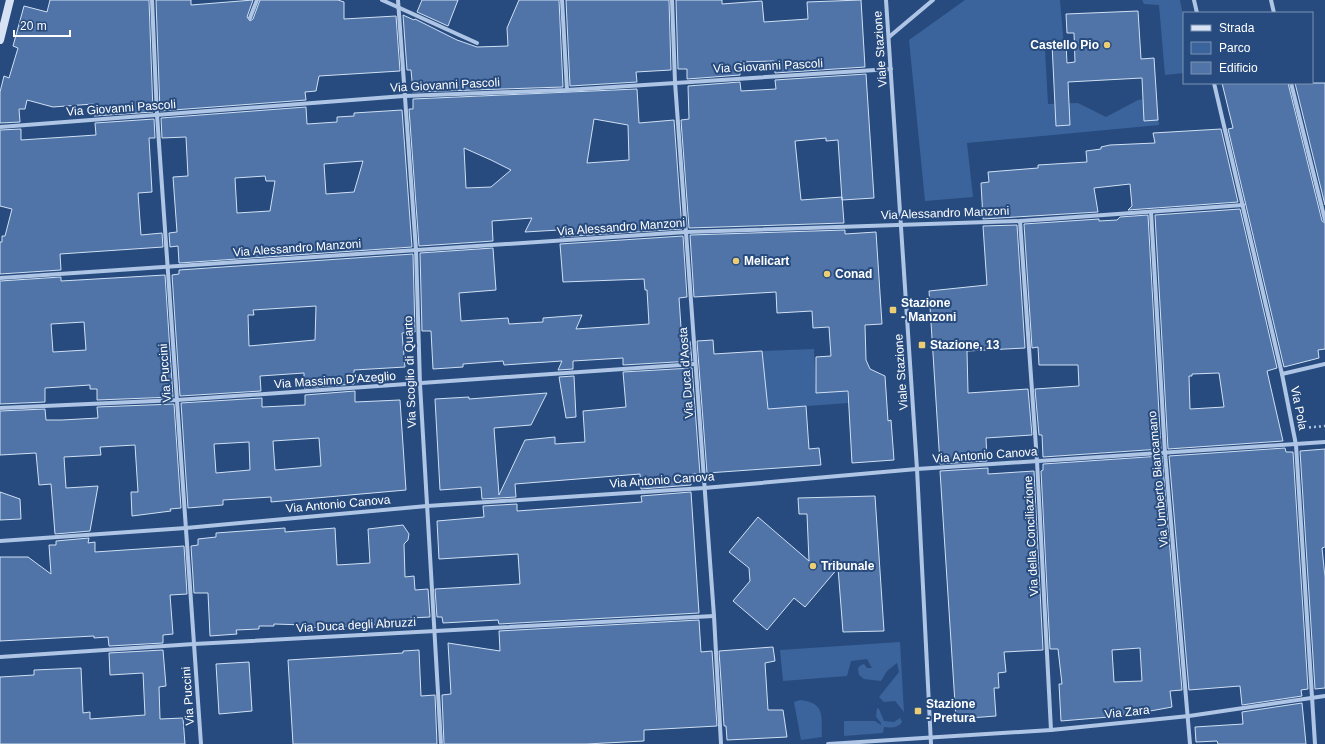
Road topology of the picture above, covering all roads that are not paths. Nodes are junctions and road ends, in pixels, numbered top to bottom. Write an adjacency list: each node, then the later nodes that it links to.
1 (10, 0): 17 (street)
2 (152, 0): 25 (street, Via Puccini)
3 (257, 0): 15 (street)
4 (382, 0): 12 (street)
5 (398, 0): 12 (street, Via Scoglio di Quarto)
6 (562, 0): 23 (street)
7 (672, 0): 20 (street, Via Duca d'Aosta)
8 (886, 0): 16 (street, Viale Stazione)
9 (933, 0): 16 (street)
10 (1194, 0): 13 (street)
11 (1271, 0): 14 (street)
12 (399, 8): 18 (street); 24 (street, Via Scoglio di Quarto)
13 (1197, 12)
14 (1274, 12)
15 (250, 18)
16 (889, 37): 19 (street, Viale Stazione)
17 (0, 40)
18 (477, 43)
19 (891, 69): 20 (street, Via Giovanni Pascoli); 31 (street, Viale Stazione)
20 (675, 82): 23 (street, Via Giovanni Pascoli); 32 (street, Via Duca d'Aosta)
21 (1214, 84): 27 (street, Via Pola)
22 (1291, 84): 29 (street)
23 (567, 90): 24 (street, Via Giovanni Pascoli)
24 (404, 96): 25 (street, Via Giovanni Pascoli); 33 (street, Via Scoglio di Quarto)
25 (158, 115): 26 (street, Via Giovanni Pascoli); 34 (street, Via Puccini)
26 (0, 127)
27 (1242, 204): 28 (street, Via Alessandro Manzoni); 38 (street, Via Pola)
28 (1151, 212): 30 (street, Via Alessandro Manzoni); 44 (street, Via Umberto Biancamano)
29 (1325, 220)
30 (1020, 221): 31 (street, Via Alessandro Manzoni); 45 (street, Via della Conciliazione)
31 (902, 224): 32 (street, Via Alessandro Manzoni); 46 (street, Viale Stazione)
32 (686, 232): 33 (street, Via Alessandro Manzoni); 36 (street, Via Duca d'Aosta)
33 (416, 250): 34 (street, Via Alessandro Manzoni); 39 (street, Via Scoglio di Quarto)
34 (168, 267): 35 (street, Via Alessandro Manzoni); 40 (street, Via Puccini)
35 (0, 278)
36 (695, 364): 39 (street, Via Massimo D'Azeglio); 47 (street, Via Duca d'Aosta)
37 (1325, 364): 38 (street)
38 (1282, 374): 43 (street, Via Pola)
39 (420, 384): 40 (street, Via Massimo D'Azeglio); 48 (street, Via Scoglio di Quarto)
40 (177, 400): 41 (street, Via Massimo D'Azeglio); 49 (street, Via Puccini)
41 (0, 408)
42 (1325, 442): 43 (street, Via Antonio Canova)
43 (1296, 445): 44 (street, Via Antonio Canova); 56 (street, Via Pola)
44 (1165, 453): 45 (street, Via Antonio Canova); 57 (street, Via Umberto Biancamano)
45 (1037, 461): 46 (street, Via Antonio Canova); 58 (street, Via della Conciliazione)
46 (917, 469): 47 (street, Via Antonio Canova); 59 (street, Viale Stazione)
47 (704, 488): 48 (street, Via Antonio Canova); 51 (street, Via Duca d'Aosta)
48 (427, 506): 49 (street, Via Antonio Canova); 52 (street, Via Scoglio di Quarto)
49 (186, 528): 50 (street, Via Antonio Canova); 53 (street, Via Puccini)
50 (0, 541)
51 (714, 616): 52 (street, Via Duca degli Abruzzi); 62 (street, Via Duca d'Aosta)
52 (434, 631): 53 (street, Via Duca degli Abruzzi); 61 (street, Via Scoglio di Quarto)
53 (194, 644): 54 (street, Via Duca degli Abruzzi); 60 (street, Via Puccini)
54 (0, 657)
55 (1325, 696): 56 (street, Via Zara)
56 (1310, 698): 57 (street, Via Zara); 66 (street, Via Pola)
57 (1189, 716): 58 (street, Via Zara); 65 (street, Via Umberto Biancamano)
58 (1051, 730): 59 (street, Via Zara)
59 (931, 738): 63 (street, Via Zara); 64 (street, Viale Stazione)
60 (201, 744)
61 (441, 744)
62 (722, 744)
63 (828, 744)
64 (931, 744)
65 (1190, 744)
66 (1315, 744)

